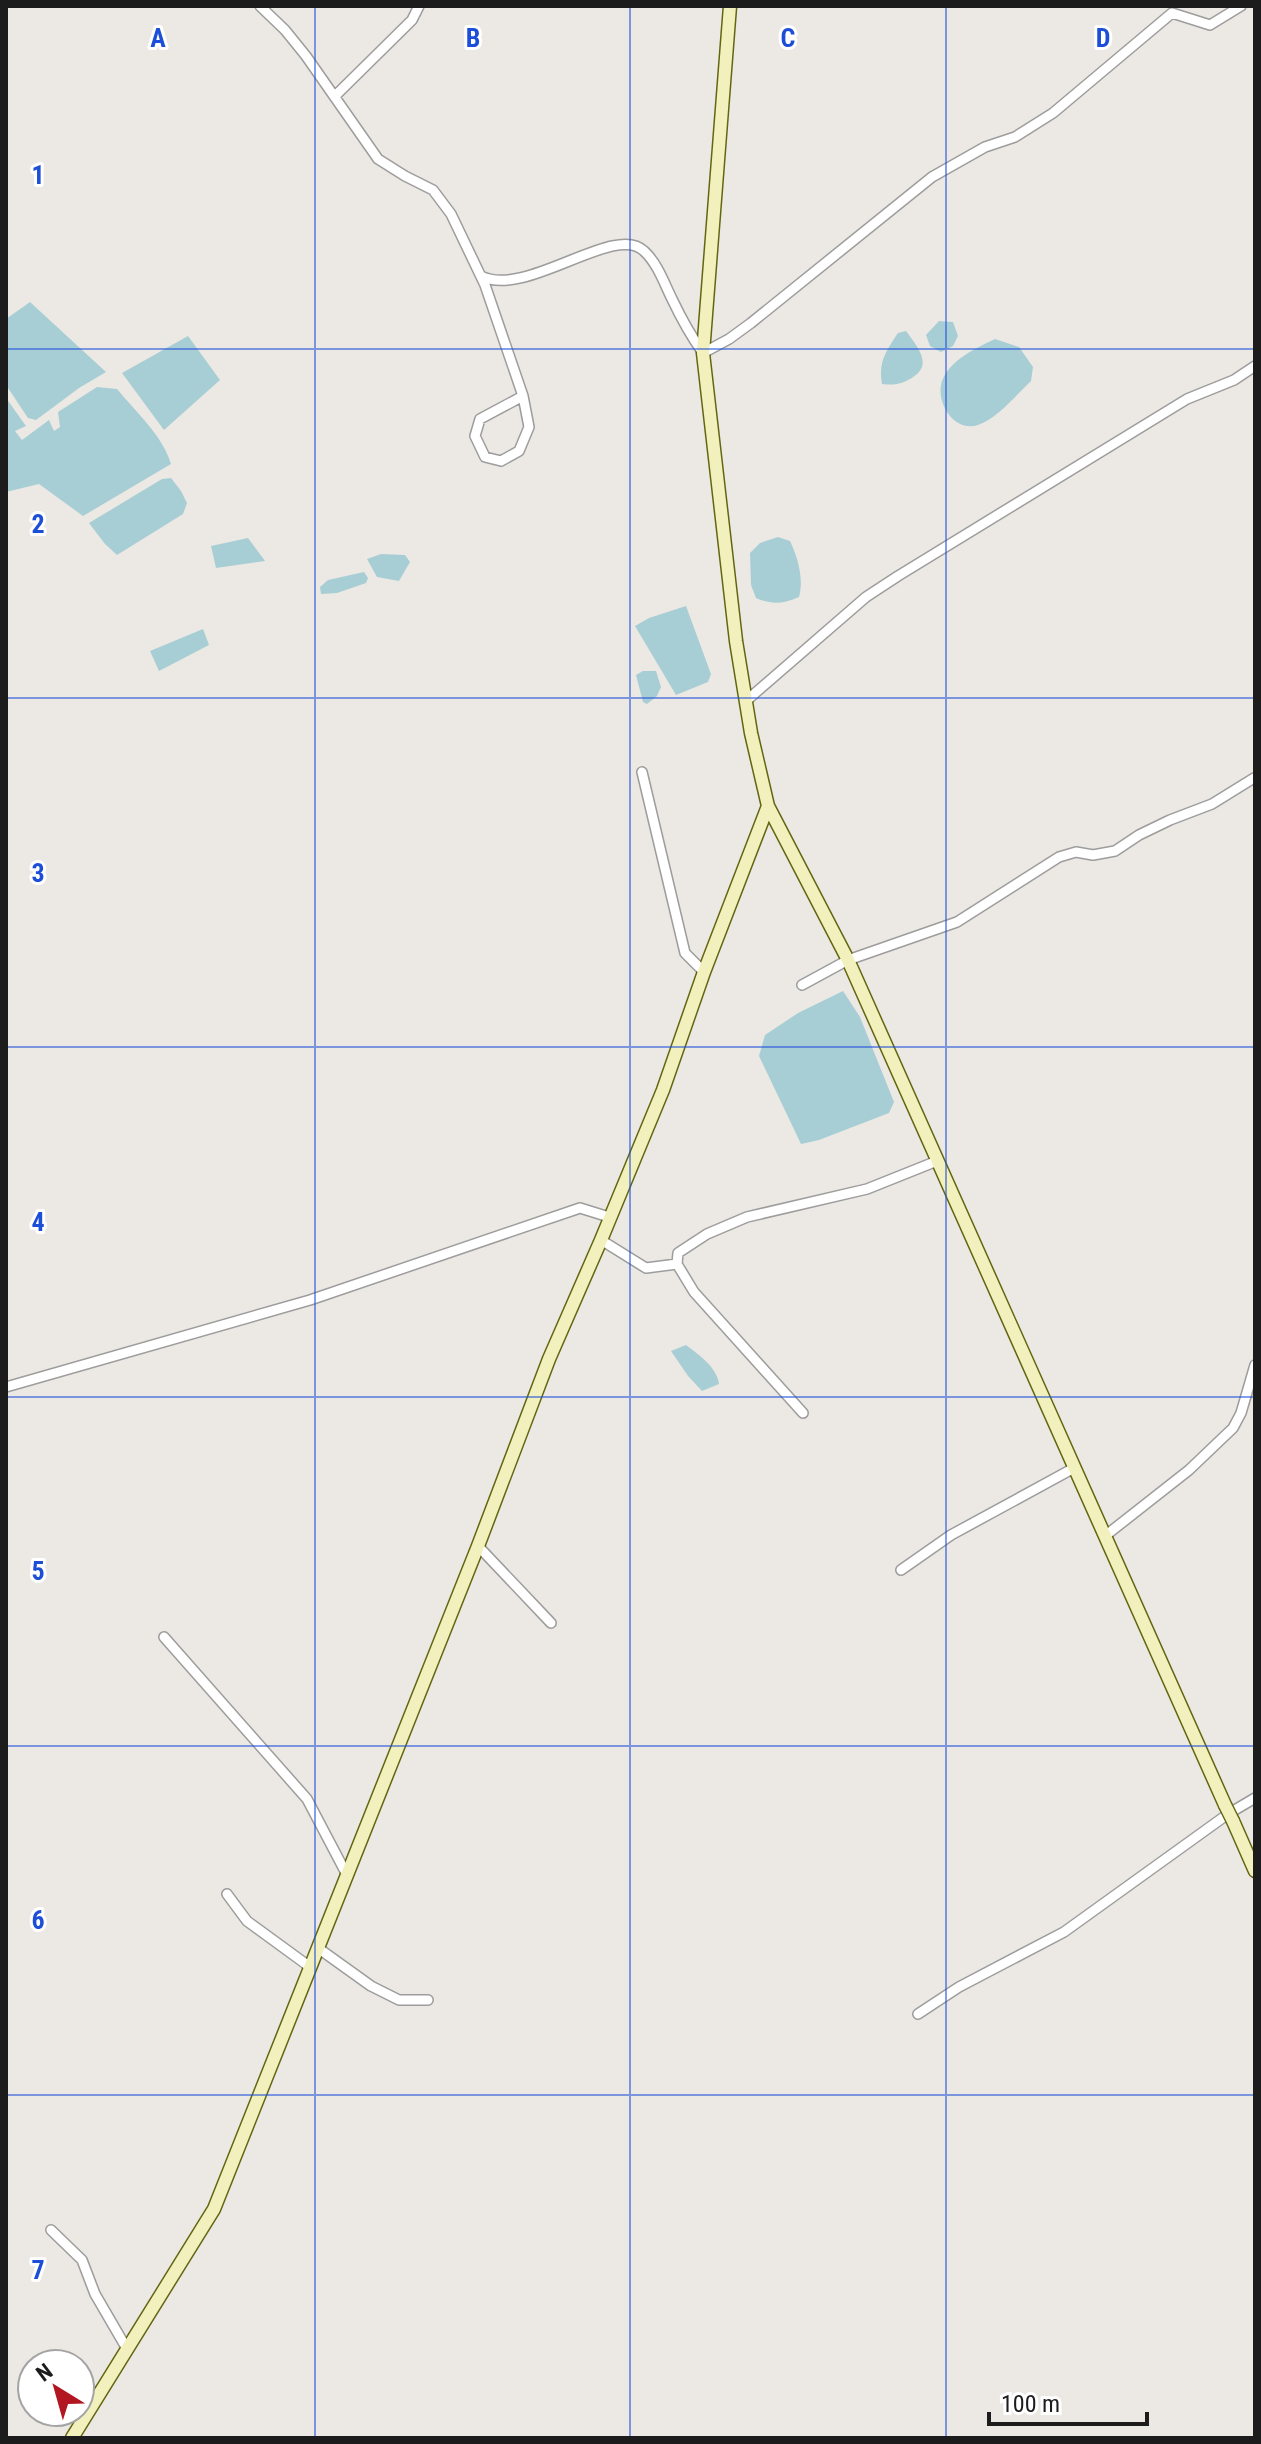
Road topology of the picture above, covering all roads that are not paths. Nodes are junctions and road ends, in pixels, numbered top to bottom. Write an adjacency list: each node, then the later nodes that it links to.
1 (260, 6): 5 (street)
2 (419, 6): 5 (street)
3 (730, 6): 7 (main road)
4 (1241, 6): 7 (street)
5 (335, 96): 6 (street)
6 (481, 276): 7 (street); 9 (street)
7 (703, 353): 10 (main road)
8 (1255, 366): 10 (street)
9 (523, 396): 9 (street)
10 (746, 701): 13 (main road)
11 (642, 772): 15 (street)
12 (1254, 778): 14 (street)
13 (768, 806): 14 (main road); 15 (main road)
14 (848, 960): 16 (street); 17 (main road)
15 (704, 972): 18 (main road)
16 (802, 985)
17 (937, 1161): 20 (street); 24 (main road)
18 (609, 1217): 19 (main road); 22 (street)
19 (601, 1240): 20 (street); 26 (main road)
20 (677, 1264): 23 (street)
21 (1255, 1365): 25 (street)
22 (6, 1387)
23 (803, 1413)
24 (1074, 1468): 25 (main road); 27 (street)
25 (1105, 1536): 31 (main road, bridge)
26 (478, 1546): 28 (street); 32 (main road)
27 (901, 1570)
28 (551, 1623)
29 (164, 1637): 32 (street)
30 (1255, 1798): 37 (street)
31 (1255, 1871)
32 (347, 1875): 34 (main road)
33 (227, 1894): 35 (street)
34 (318, 1948): 35 (main road); 36 (street)
35 (310, 1967): 39 (main road)
36 (428, 2000)
37 (918, 2014)
38 (51, 2230): 39 (street)
39 (127, 2349): 40 (main road)
40 (72, 2438)

